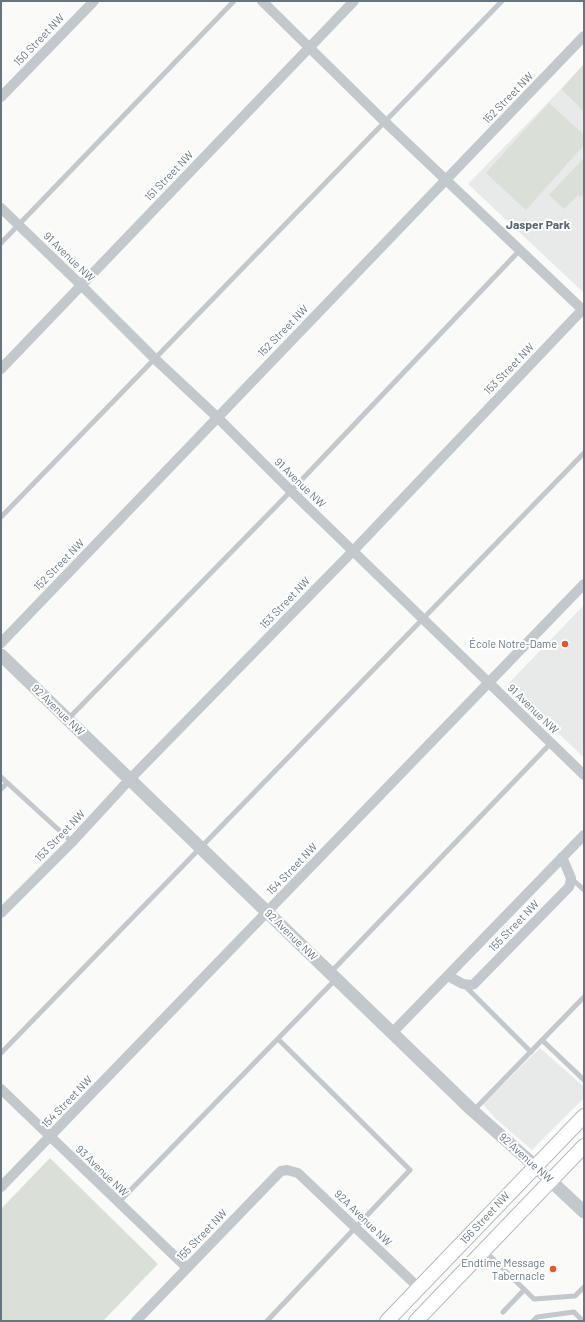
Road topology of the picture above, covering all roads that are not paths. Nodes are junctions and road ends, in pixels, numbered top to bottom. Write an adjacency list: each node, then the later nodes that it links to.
1 (94, 1): 8 (street, 150 Street NW)
2 (234, 1): 12 (lane)
3 (262, 1): 7 (street)
4 (354, 1): 7 (street, 151 Street NW)
5 (502, 1): 9 (lane)
6 (584, 36): 10 (street, 152 Street NW)
7 (309, 47): 9 (street); 15 (street, 151 Street NW)
8 (1, 97)
9 (385, 122): 10 (street); 17 (lane)
10 (446, 179): 14 (street); 19 (street, 152 Street NW)
11 (1, 208): 12 (street, 91 Avenue NW)
12 (19, 225): 13 (lane); 15 (street, 91 Avenue NW)
13 (1, 243)
14 (520, 250): 16 (street); 21 (lane)
15 (81, 285): 17 (street, 91 Avenue NW); 18 (street, 151 Street NW)
16 (583, 310): 23 (street, 153 Street NW)
17 (155, 359): 19 (street, 91 Avenue NW); 22 (lane)
18 (1, 369)
19 (217, 417): 21 (street, 91 Avenue NW); 26 (street, 152 Street NW)
20 (584, 453): 25 (lane)
21 (291, 491): 23 (street, 91 Avenue NW); 29 (lane)
22 (1, 517)
23 (353, 551): 25 (street, 91 Avenue NW); 33 (street, 153 Street NW)
24 (584, 584): 28 (street, 154 Street NW)
25 (423, 618): 28 (street, 91 Avenue NW); 38 (lane)
26 (1, 643)
27 (1, 654): 29 (street, 92 Avenue NW)
28 (489, 682): 30 (street, 91 Avenue NW); 42 (street, 154 Street NW)
29 (67, 720): 33 (street, 92 Avenue NW)
30 (551, 743): 31 (street, 91 Avenue NW); 44 (lane)
31 (584, 775)
32 (1, 777): 34 (lane)
33 (130, 779): 37 (street, 153 Street NW); 38 (street, 92 Avenue NW)
34 (7, 783): 35 (lane); 37 (lane)
35 (1, 790)
36 (584, 835): 39 (street, 155 Street NW)
37 (72, 842): 43 (street, 153 Street NW)
38 (200, 848): 42 (street, 92 Avenue NW); 52 (lane)
39 (562, 857): 40 (street); 45 (street, 155 Street NW)
40 (570, 878): 41 (lane); 46 (street, 155 Street NW)
41 (584, 890)
42 (267, 912): 44 (street, 92 Avenue NW); 57 (street, 154 Street NW)
43 (1, 913)
44 (333, 976): 48 (street, 92 Avenue NW); 49 (lane)
45 (448, 976): 46 (street); 48 (street, 155 Street NW)
46 (463, 984): 51 (lane)
47 (584, 997): 50 (lane)
48 (392, 1033): 55 (street, 92 Avenue NW)
49 (278, 1039): 63 (lane); 65 (lane)
50 (542, 1040): 51 (lane); 53 (lane)
51 (531, 1052): 55 (lane)
52 (1, 1053)
53 (584, 1080)
54 (1, 1089): 57 (street, 93 Avenue NW)
55 (473, 1111): 59 (street, 92 Avenue NW)
56 (584, 1116): 59 (main road, 156 Street NW)
57 (50, 1136): 62 (street, 154 Street NW); 63 (street, 93 Avenue NW)
58 (584, 1146): 61 (main road, 156 Street NW)
59 (535, 1166): 61 (street, 92 Avenue NW); 69 (main road, 156 Street NW)
60 (287, 1170): 65 (street, 92A Avenue NW); 67 (street, 155 Street NW)
61 (551, 1181): 64 (street, 92 Avenue NW); 66 (main road, 156 Street NW)
62 (1, 1187)
63 (118, 1203): 67 (street, 93 Avenue NW)
64 (583, 1210)
65 (355, 1228): 69 (street, 92A Avenue NW); 73 (lane)
66 (484, 1250): 70 (lane); 75 (main road, 156 Street NW)
67 (187, 1268): 72 (street, 155 Street NW)
68 (584, 1287): 70 (lane)
69 (419, 1288): 74 (main road, 156 Street NW)
70 (524, 1290): 71 (lane)
71 (503, 1312)
72 (136, 1321)
73 (267, 1321)
74 (387, 1321)
75 (416, 1321)
76 (533, 1321): 77 (lane)
77 (583, 1321)

